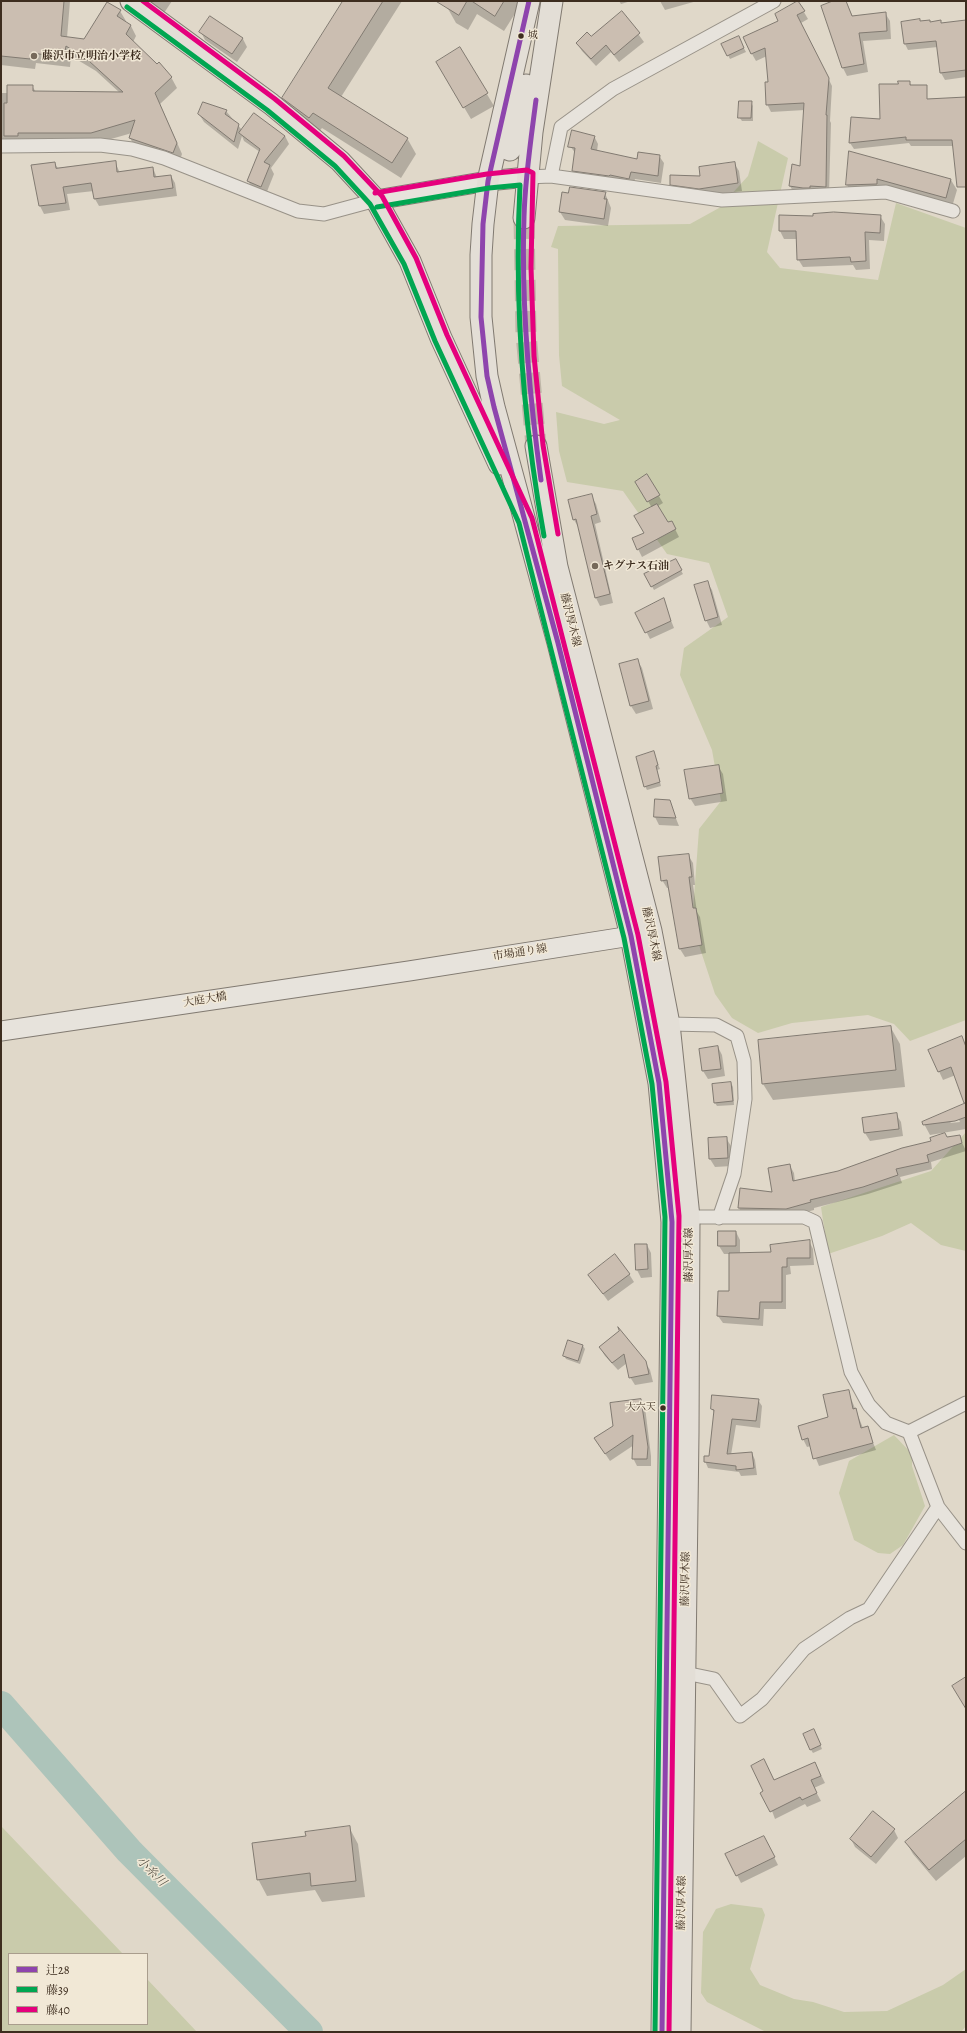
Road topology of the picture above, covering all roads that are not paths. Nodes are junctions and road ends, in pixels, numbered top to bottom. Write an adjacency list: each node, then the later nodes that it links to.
1 (131, 1): 9 (main road, 藤沢厚木線)
2 (529, 1): 8 (main road, 藤沢厚木線)
3 (552, 1): 7 (main road); 8 (main road)
4 (774, 1): 6 (street)
5 (1, 146): 9 (street)
6 (551, 176): 7 (street); 10 (street)
7 (527, 177): 8 (street); 11 (main road)
8 (488, 181): 9 (street); 13 (main road, 藤沢厚木線)
9 (376, 200): 13 (main road, 藤沢厚木線)
10 (953, 211)
11 (524, 218)
12 (536, 446): 14 (main road, 藤沢厚木線)
13 (526, 521): 15 (main road, 藤沢厚木線)
14 (651, 931): 15 (street, 市場通り線); 17 (main road, 藤沢厚木線)
15 (631, 936): 16 (street, 市場通り線); 19 (main road, 藤沢厚木線)
16 (409, 971): 18 (street, 大庭大橋)
17 (668, 1024): 19 (main road, 藤沢厚木線); 20 (street)
18 (1, 1031)
19 (680, 1217): 20 (street); 25 (main road, 藤沢厚木線); 26 (main road, 藤沢厚木線)
20 (719, 1218): 22 (street)
21 (966, 1403): 22 (street)
22 (909, 1432): 23 (street)
23 (938, 1507): 24 (street); 25 (street)
24 (966, 1543)
25 (685, 1672): 27 (main road, 藤沢厚木線)
26 (662, 2032)
27 (680, 2032)

